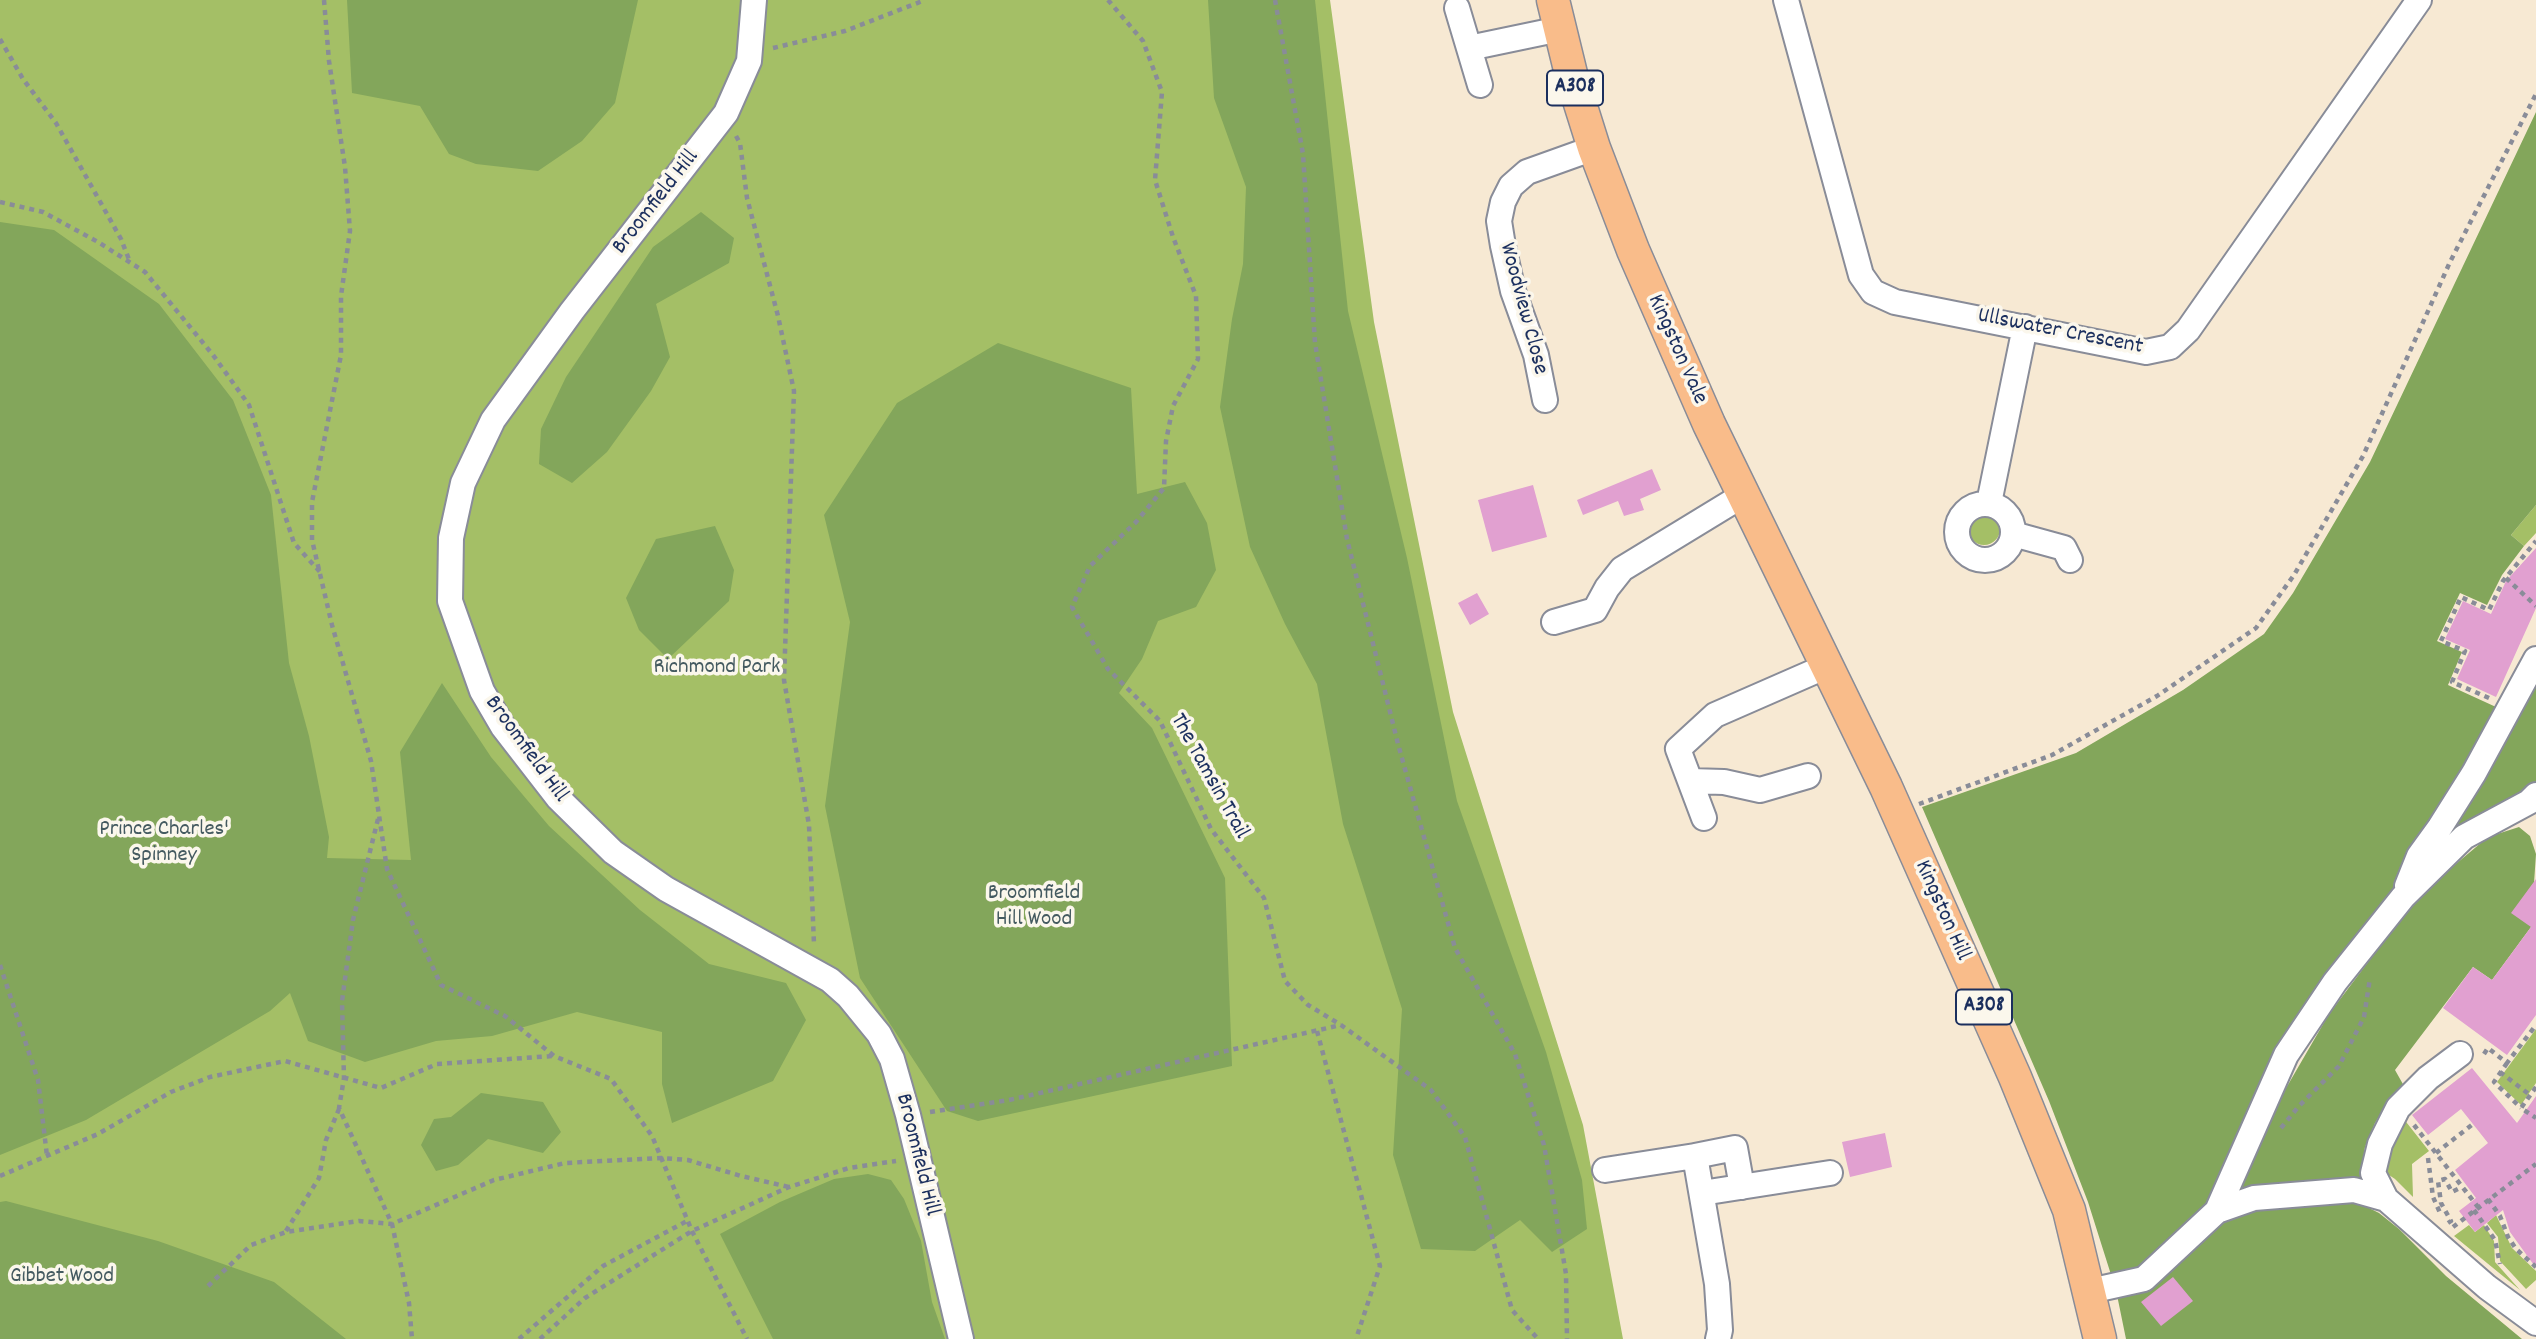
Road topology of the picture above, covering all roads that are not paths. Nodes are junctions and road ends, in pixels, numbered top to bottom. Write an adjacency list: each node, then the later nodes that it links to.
1 (754, 0): 33 (street, Broomfield Hill)
2 (1786, 0): 9 (street, Ullswater Crescent)
3 (2419, 0): 9 (street, Ullswater Crescent)
4 (1457, 8): 6 (street)
5 (1556, 15): 6 (street); 8 (main road, Kingston Vale / A308)
6 (1469, 48): 7 (street)
7 (1480, 85)
8 (1594, 148): 10 (street, Woodview Close); 11 (main road, Kingston Vale / A308)
9 (2025, 327): 12 (street)
10 (1545, 400)
11 (1745, 494): 15 (street); 17 (main road, Kingston Vale / A308)
12 (1989, 503): 13 (street); 13 (street)
13 (2013, 534): 14 (street)
14 (2070, 559)
15 (1554, 622)
16 (2536, 659): 22 (street)
17 (1832, 676): 19 (street); 31 (main road, Kingston Hill / A308)
18 (1808, 776): 19 (street)
19 (1690, 781): 21 (street)
20 (2536, 795): 22 (street)
21 (1704, 818)
22 (2403, 897): 30 (street)
23 (2469, 1058): 29 (street)
24 (1695, 1156): 25 (street); 27 (street); 28 (street)
25 (1605, 1170)
26 (1830, 1173): 27 (street)
27 (1742, 1186): 28 (street)
28 (1702, 1193): 34 (street)
29 (2386, 1199): 30 (street); 32 (street)
30 (2217, 1211): 31 (street)
31 (2090, 1291): 35 (main road, Kingston Hill / A308)
32 (2536, 1323)
33 (961, 1339)
34 (1717, 1339)
35 (2100, 1339)

